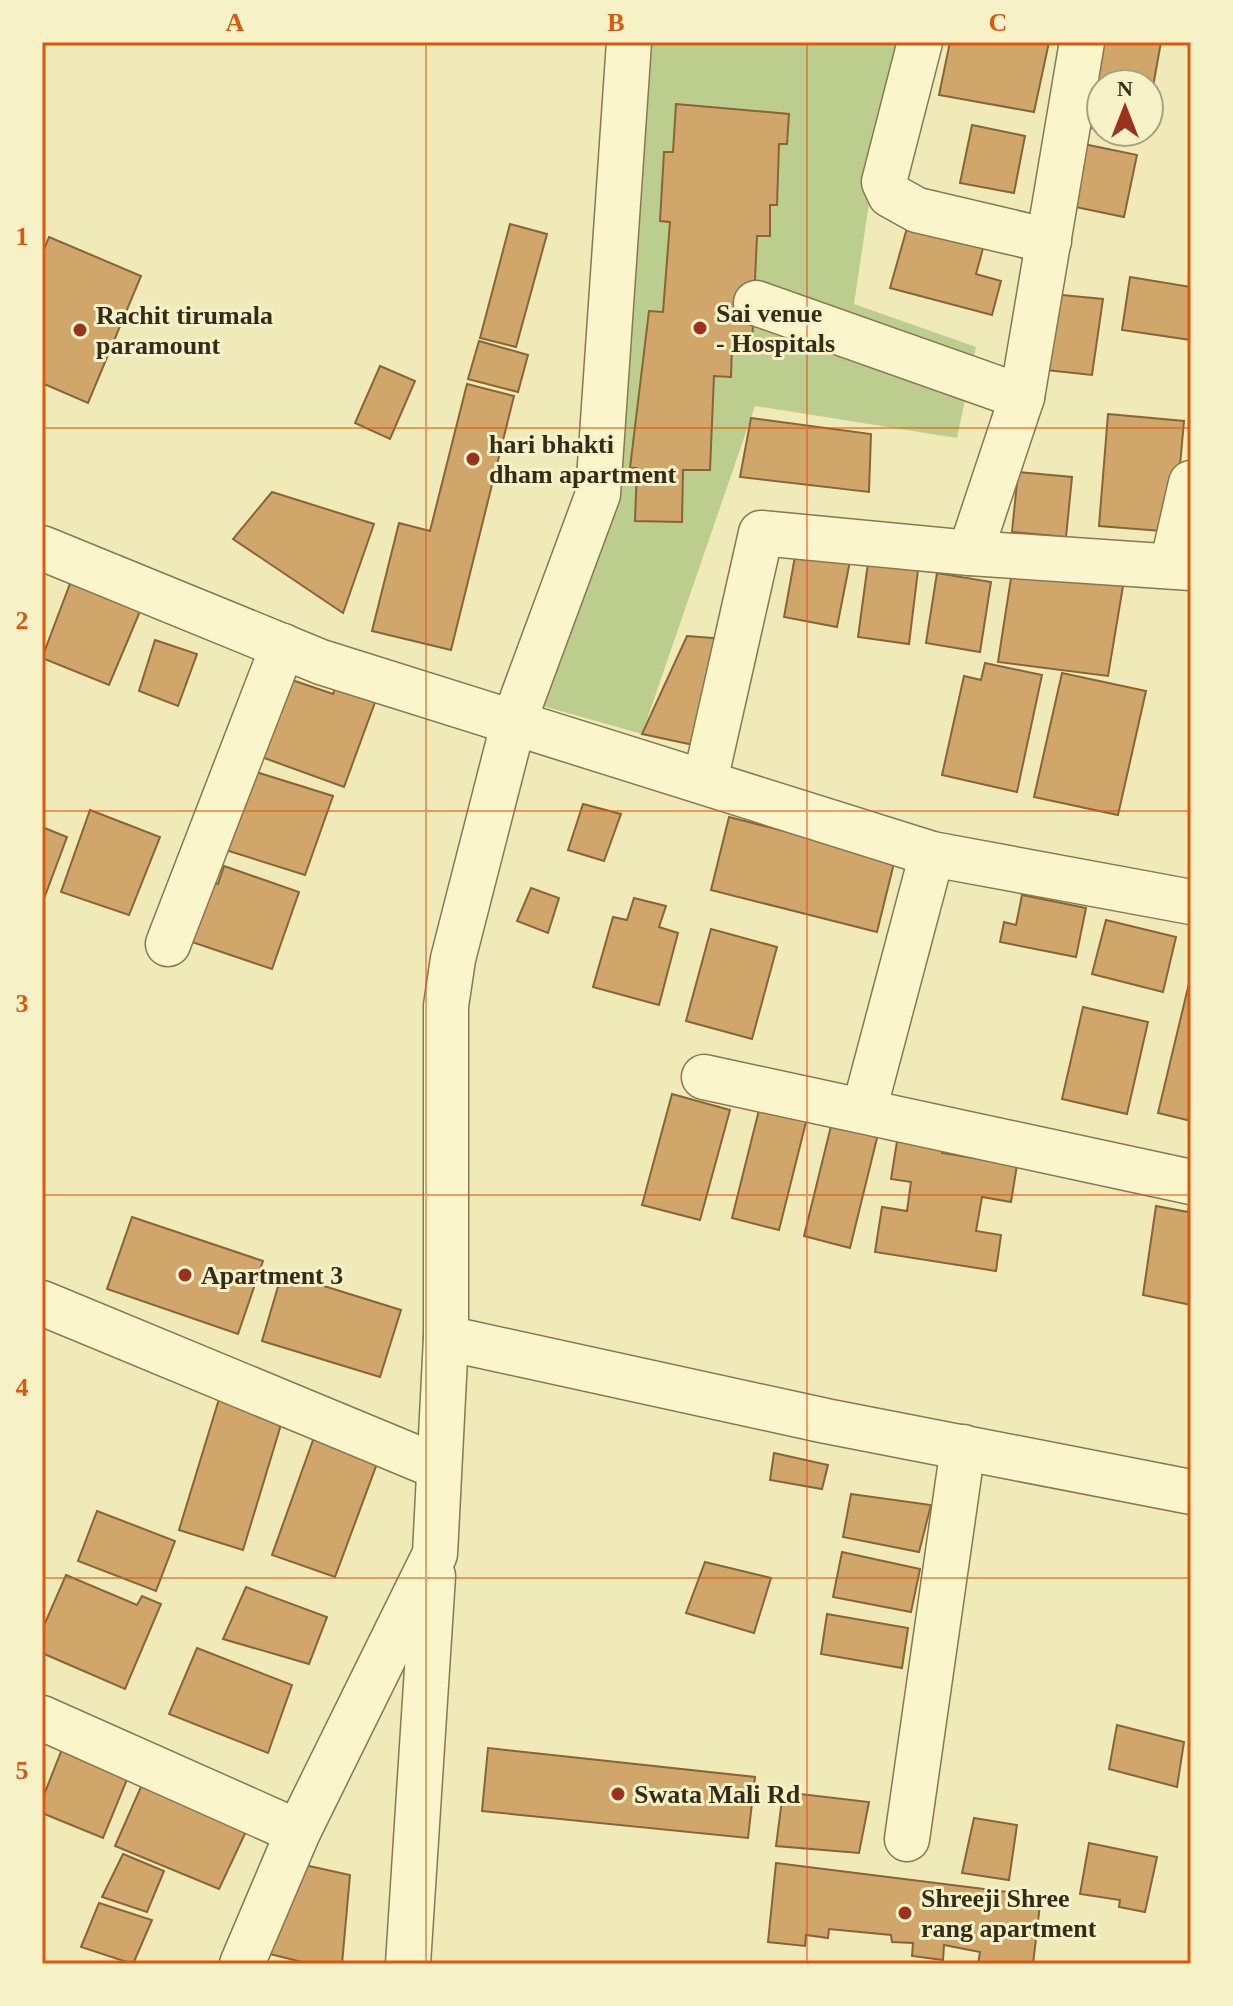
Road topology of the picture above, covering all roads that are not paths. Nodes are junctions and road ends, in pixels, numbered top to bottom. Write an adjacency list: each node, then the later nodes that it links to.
1 (629, 42): 12 (street)
2 (920, 42): 4 (street)
3 (1082, 42): 4 (street)
4 (1049, 241): 6 (street)
5 (756, 303): 6 (street)
6 (1022, 397): 9 (street)
7 (1191, 483): 10 (street)
8 (42, 548): 11 (street)
9 (970, 553): 10 (street); 13 (street)
10 (1181, 567)
11 (283, 646): 12 (street); 16 (street)
12 (514, 721): 13 (street); 21 (street)
13 (705, 781): 14 (street)
14 (932, 854): 15 (street); 18 (street)
15 (1191, 902)
16 (168, 944)
17 (704, 1077): 18 (street)
18 (864, 1110): 19 (street)
19 (1191, 1182)
20 (42, 1303): 23 (street)
21 (446, 1338): 22 (street); 23 (street)
22 (963, 1447): 24 (street); 28 (street)
23 (438, 1467): 25 (street)
24 (1191, 1492)
25 (435, 1554): 27 (street); 30 (street)
26 (42, 1718): 27 (street)
27 (298, 1832): 29 (street)
28 (907, 1839)
29 (242, 1964)
30 (408, 1964)

